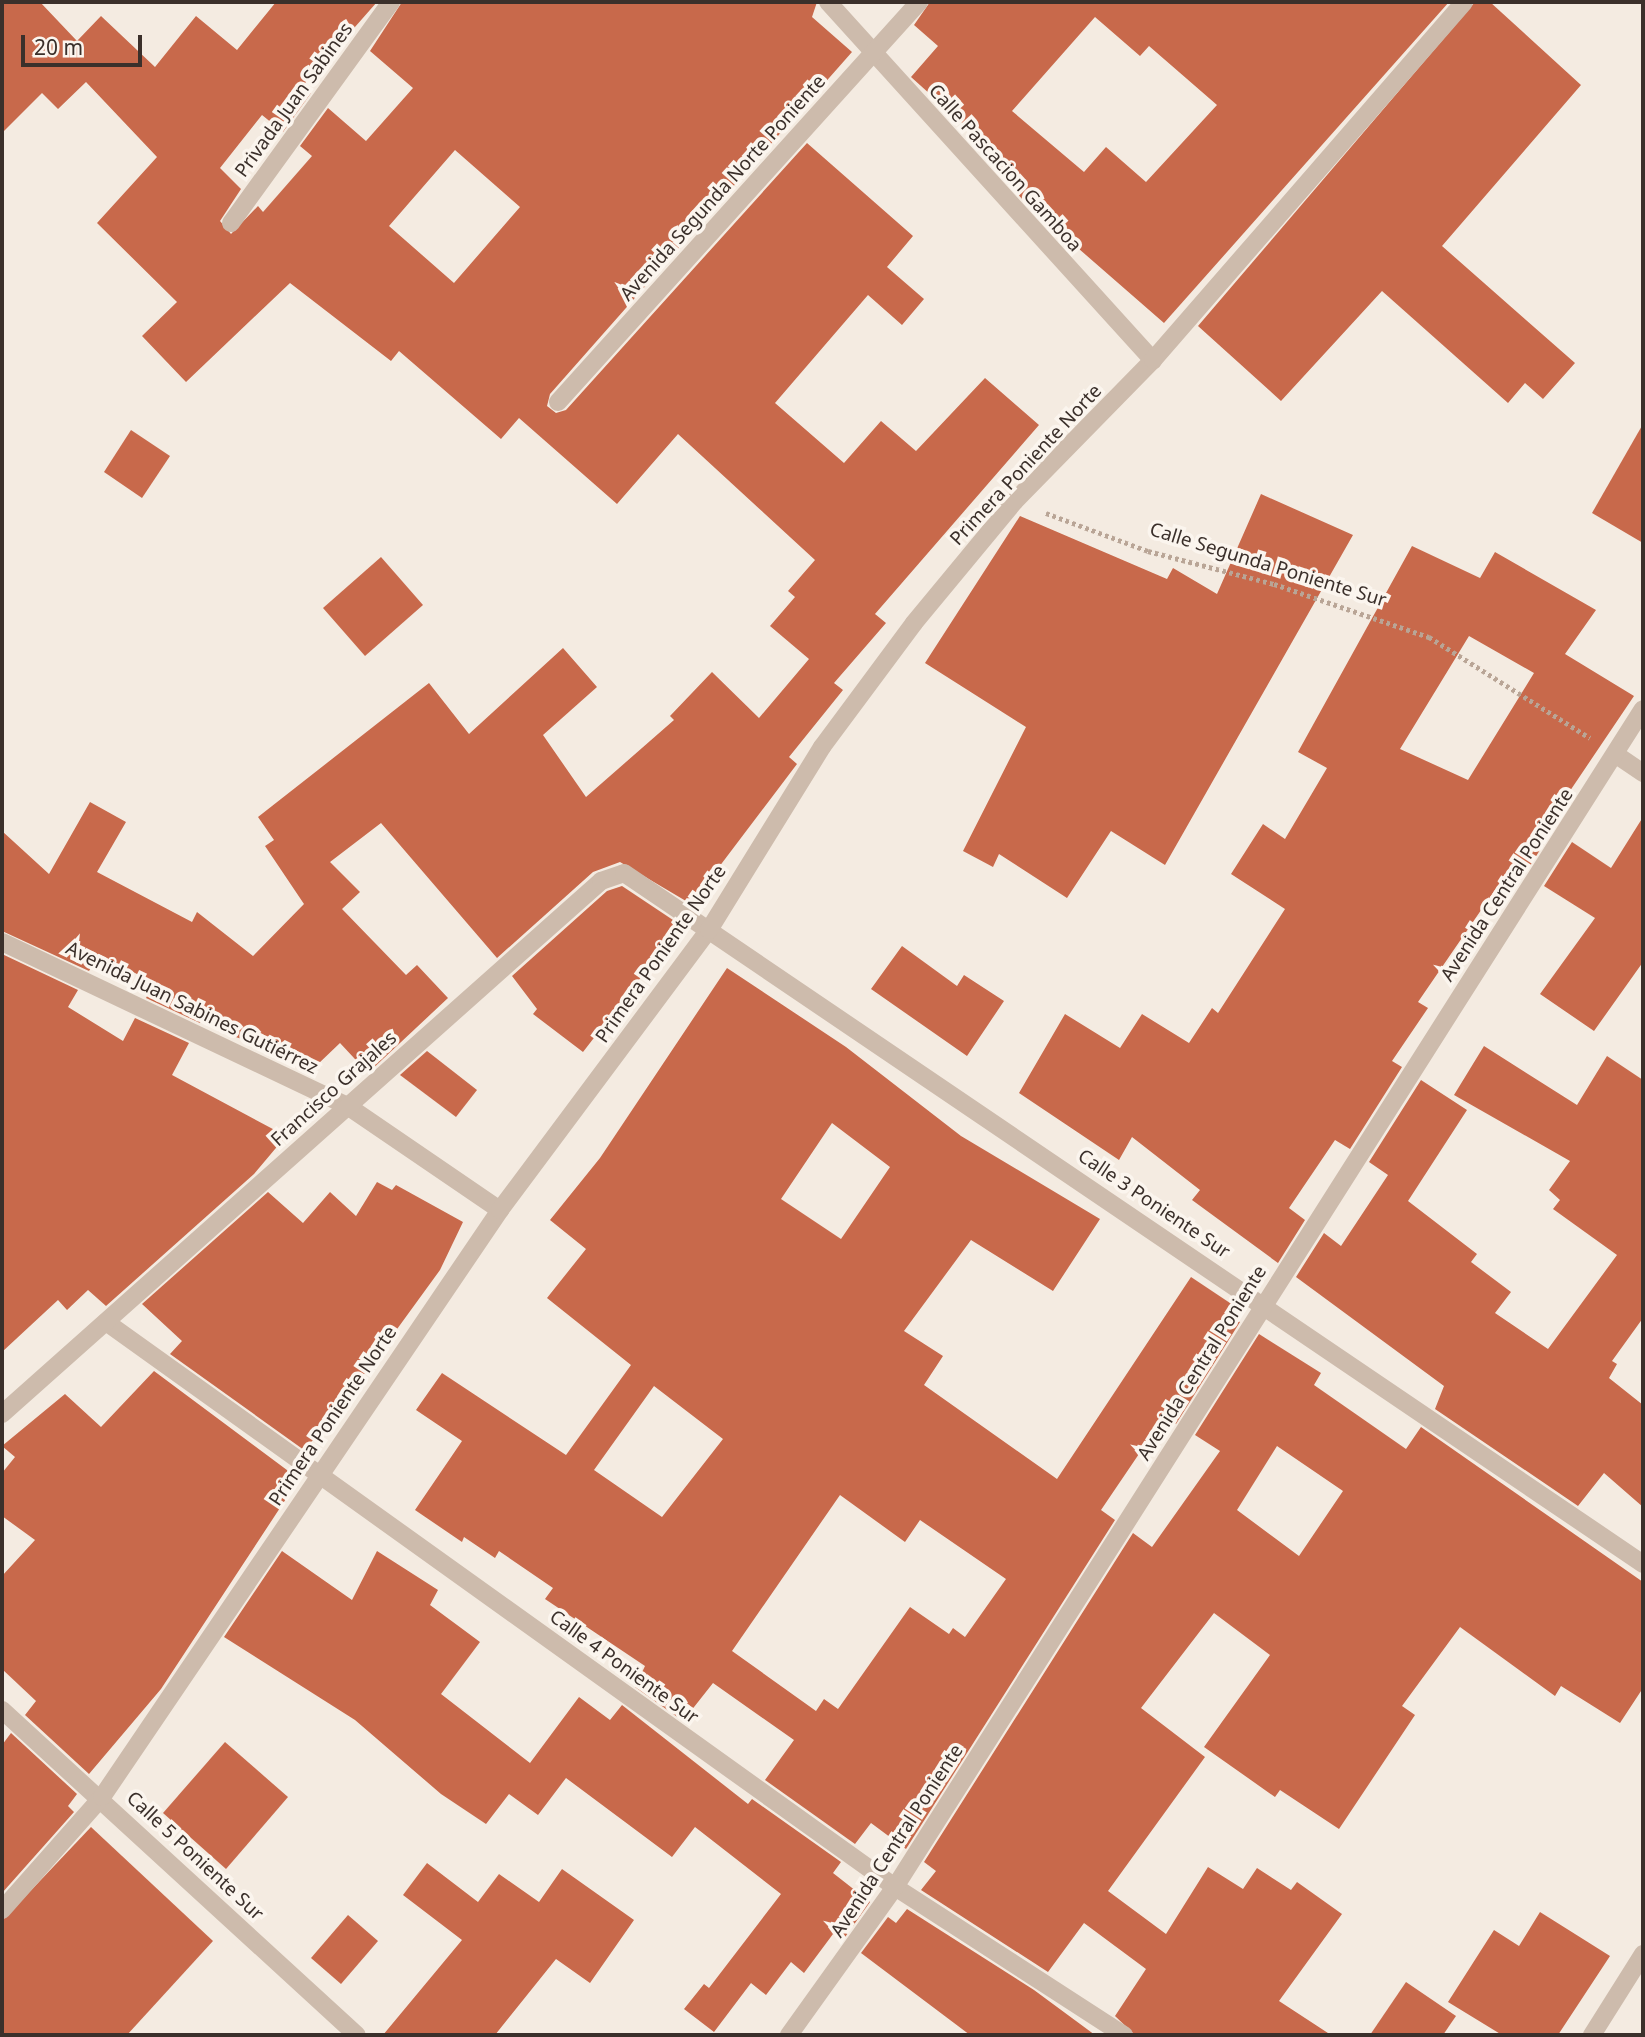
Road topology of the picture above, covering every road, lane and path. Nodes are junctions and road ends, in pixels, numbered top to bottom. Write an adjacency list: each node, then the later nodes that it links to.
1 (391, 2): 6 (street, Privada Juan Sabines)
2 (828, 2): 5 (street, Calle Pascacion Gamboa)
3 (919, 2): 5 (street, Avenida Segunda Norte Poniente)
4 (1464, 2): 7 (street, Primera Poniente Norte)
5 (872, 53): 7 (street, Calle Pascacion Gamboa); 8 (street, Avenida Segunda Norte Poniente)
6 (231, 223)
7 (1153, 360): 9 (street, Primera Poniente Norte)
8 (558, 402)
9 (1015, 501): 11 (path, Calle Segunda Poniente Sur); 13 (street, Primera Poniente Norte)
10 (1643, 709): 11 (street, Avenida Central Poniente)
11 (1615, 754): 12 (street); 17 (street, Avenida Central Poniente)
12 (1643, 773)
13 (709, 930): 15 (street, Francisco Grajales); 16 (street, Primera Poniente Norte); 17 (street, Calle 3 Poniente Sur)
14 (2, 942): 15 (street, Avenida Juan Sabines Gutiérrez)
15 (346, 1105): 16 (street, Avenida Juan Sabines Gutiérrez); 18 (street, Francisco Grajales)
16 (500, 1210): 20 (street, Primera Poniente Norte)
17 (1265, 1303): 21 (street, Calle 3 Poniente Sur); 24 (street, Avenida Central Poniente)
18 (106, 1322): 19 (street, Francisco Grajales); 20 (street, Calle 4 Poniente Sur)
19 (2, 1414)
20 (318, 1474): 23 (street, Primera Poniente Norte); 24 (street, Calle 4 Poniente Sur)
21 (1643, 1563)
22 (2, 1710): 23 (street, Calle 5 Poniente Sur)
23 (102, 1797): 25 (street, Primera Poniente Norte); 27 (street, Calle 5 Poniente Sur)
24 (895, 1887): 28 (street, Avenida Central Poniente); 29 (street, Calle 4 Poniente Sur)
25 (2, 1910)
26 (1643, 1954): 30 (street)
27 (357, 2035)
28 (789, 2035)
29 (1124, 2035)
30 (1592, 2035)

